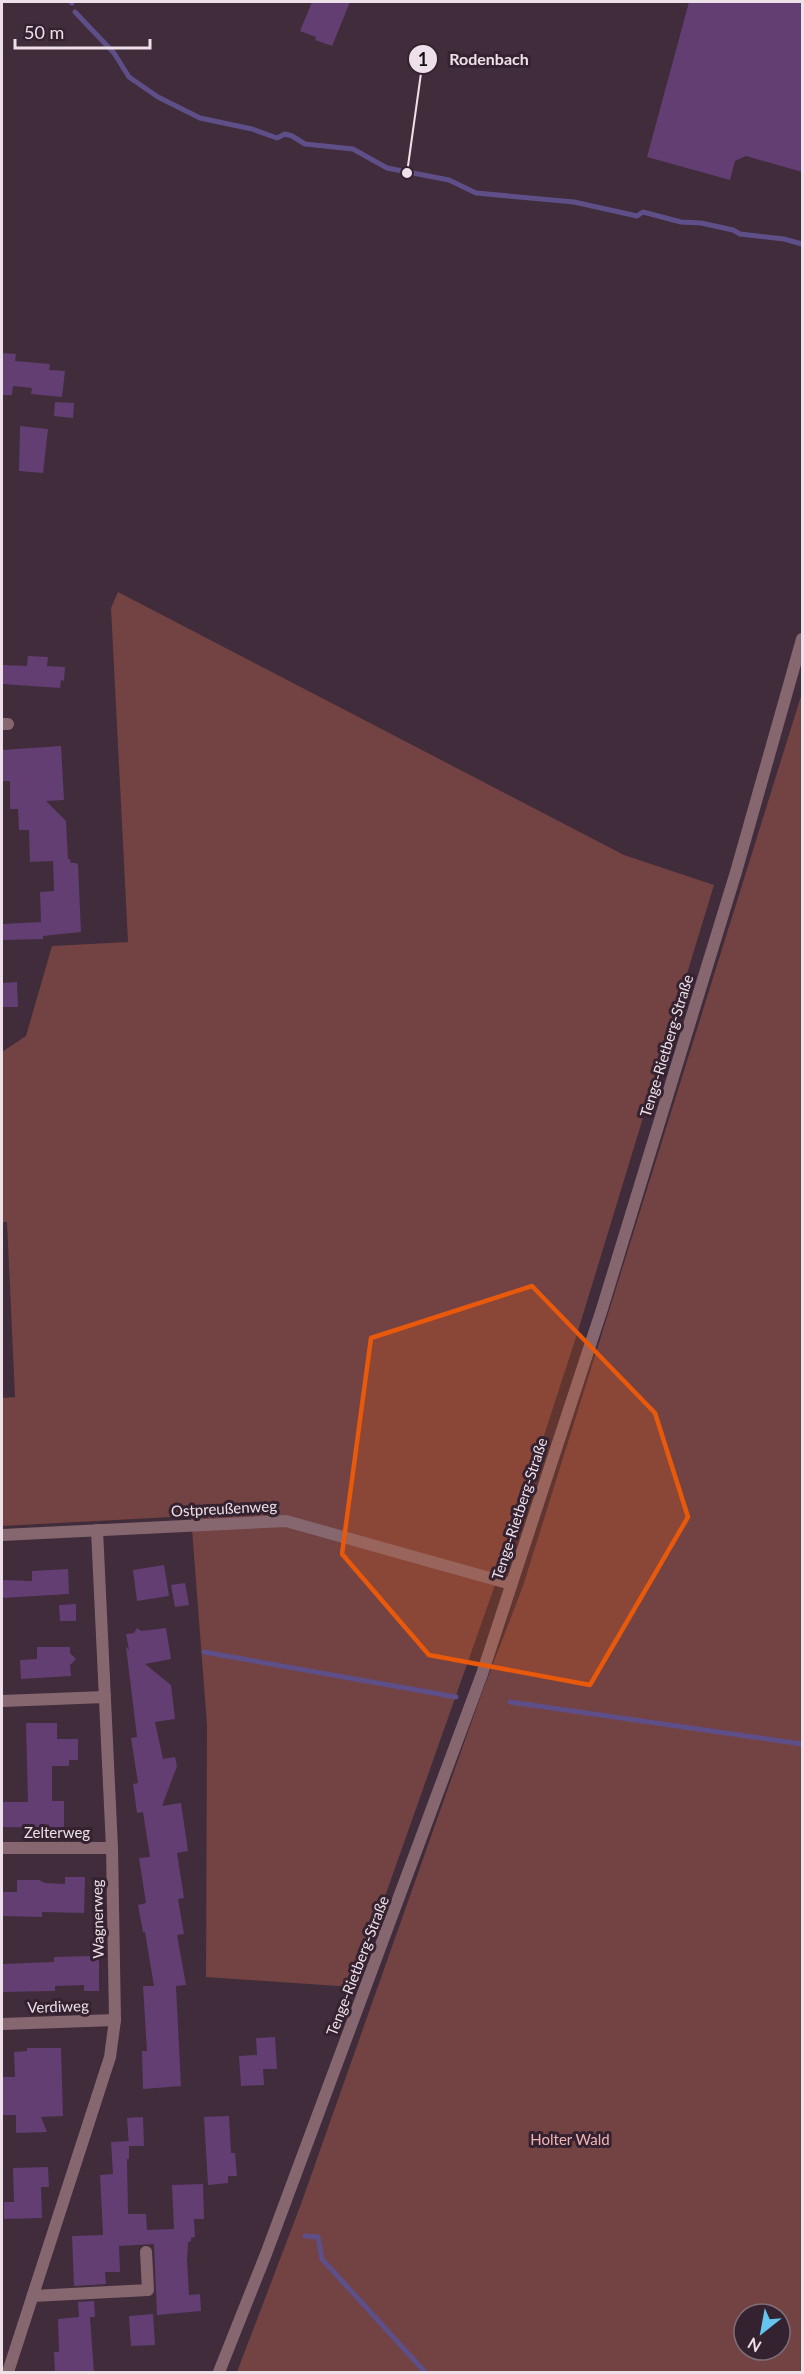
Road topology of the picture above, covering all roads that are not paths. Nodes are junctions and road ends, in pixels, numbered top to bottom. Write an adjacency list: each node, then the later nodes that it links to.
1 (802, 639): 4 (street, Tenge-Rietberg-Straße)
2 (97, 1530): 3 (street, Ostpreußenweg); 4 (street, Ostpreußenweg); 5 (street, Wagnerweg)
3 (2, 1535)
4 (511, 1584): 14 (street, Tenge-Rietberg-Straße)
5 (105, 1697): 6 (street); 8 (street, Wagnerweg)
6 (2, 1701)
7 (2, 1848): 8 (street, Zelterweg)
8 (112, 1848): 9 (street, Wagnerweg)
9 (115, 2020): 10 (street, Verdiweg); 12 (street, Wagnerweg)
10 (2, 2024)
11 (146, 2252): 12 (street)
12 (33, 2296): 13 (street, Wagnerweg)
13 (8, 2373)
14 (219, 2373)

